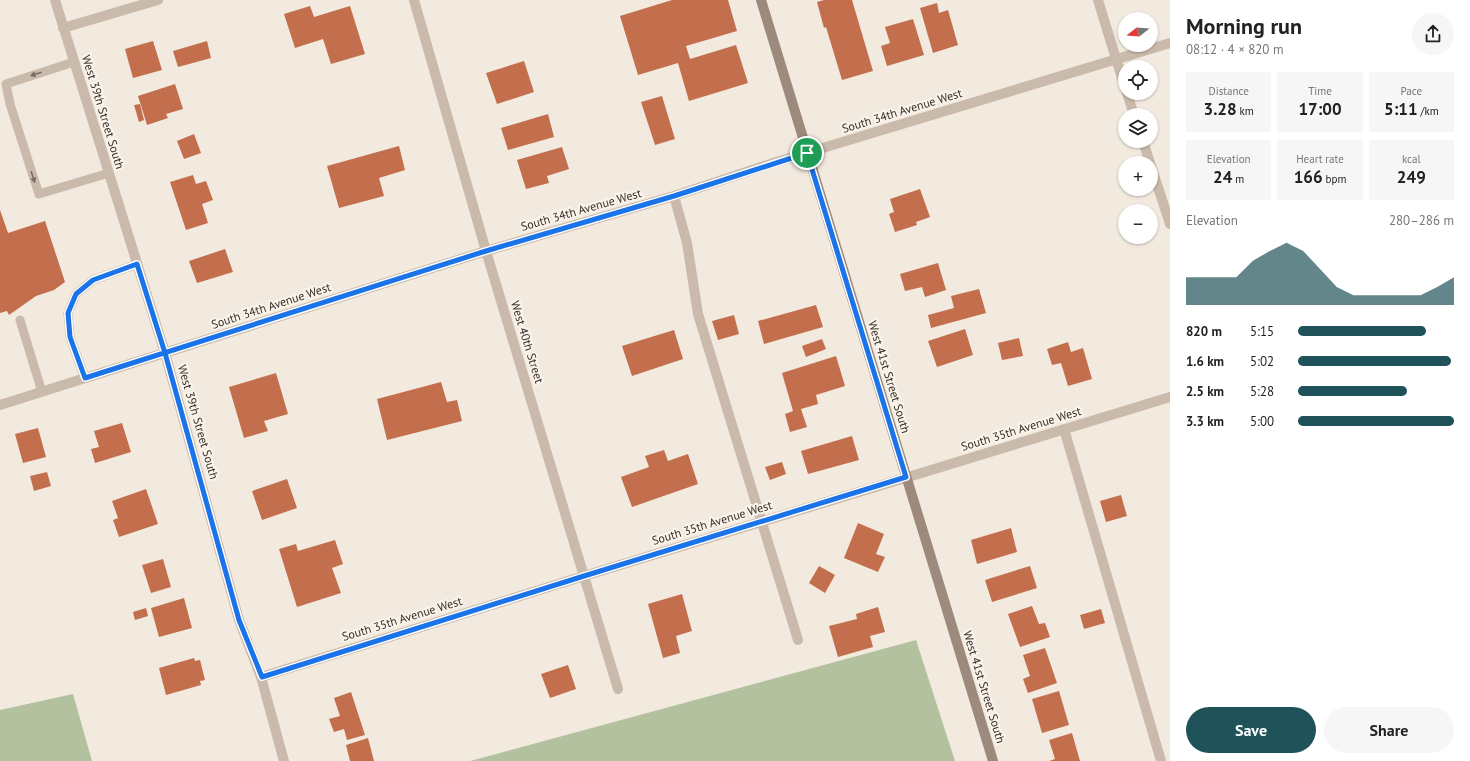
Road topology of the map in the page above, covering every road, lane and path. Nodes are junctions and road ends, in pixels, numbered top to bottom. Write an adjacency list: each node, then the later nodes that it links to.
1 (55, 0): 6 (street, West 39th Street South)
2 (158, 0): 6 (street)
3 (414, 0): 16 (street, West 40th Street)
4 (761, 0): 11 (main road, West 41st Street South)
5 (1098, 0): 8 (street)
6 (63, 28): 9 (street, West 39th Street South)
7 (1170, 43): 8 (street, South 34th Avenue West)
8 (1116, 60): 10 (street); 11 (street, South 34th Avenue West)
9 (74, 62): 12 (street, West 39th Street South); 12 (lane, one-way to 12)
10 (1118, 66)
11 (807, 153): 14 (street, South 34th Avenue West); 25 (main road, West 41st Street South)
12 (109, 173): 17 (street, West 39th Street South)
13 (1158, 187): 15 (street)
14 (674, 196): 16 (street, South 34th Avenue West); 26 (street)
15 (1170, 224)
16 (486, 251): 19 (street, South 34th Avenue West); 27 (street, West 40th Street)
17 (137, 264): 19 (street, West 39th Street South); 20 (lane)
18 (20, 320): 21 (lane)
19 (165, 353): 20 (street, South 34th Avenue West); 29 (street, West 39th Street South)
20 (85, 378): 21 (street, South 34th Avenue West)
21 (42, 392): 23 (street, South 34th Avenue West)
22 (1170, 397): 24 (street, South 35th Avenue West)
23 (0, 405)
24 (1064, 429): 25 (street, South 35th Avenue West); 33 (street)
25 (906, 477): 26 (street, South 35th Avenue West); 32 (main road, West 41st Street South)
26 (762, 522): 27 (street, South 35th Avenue West); 28 (street)
27 (584, 576): 29 (street, South 35th Avenue West); 30 (street, West 40th Street)
28 (798, 640)
29 (262, 677): 31 (street, West 39th Street South)
30 (618, 690)
31 (284, 761)
32 (993, 761)
33 (1161, 761)

